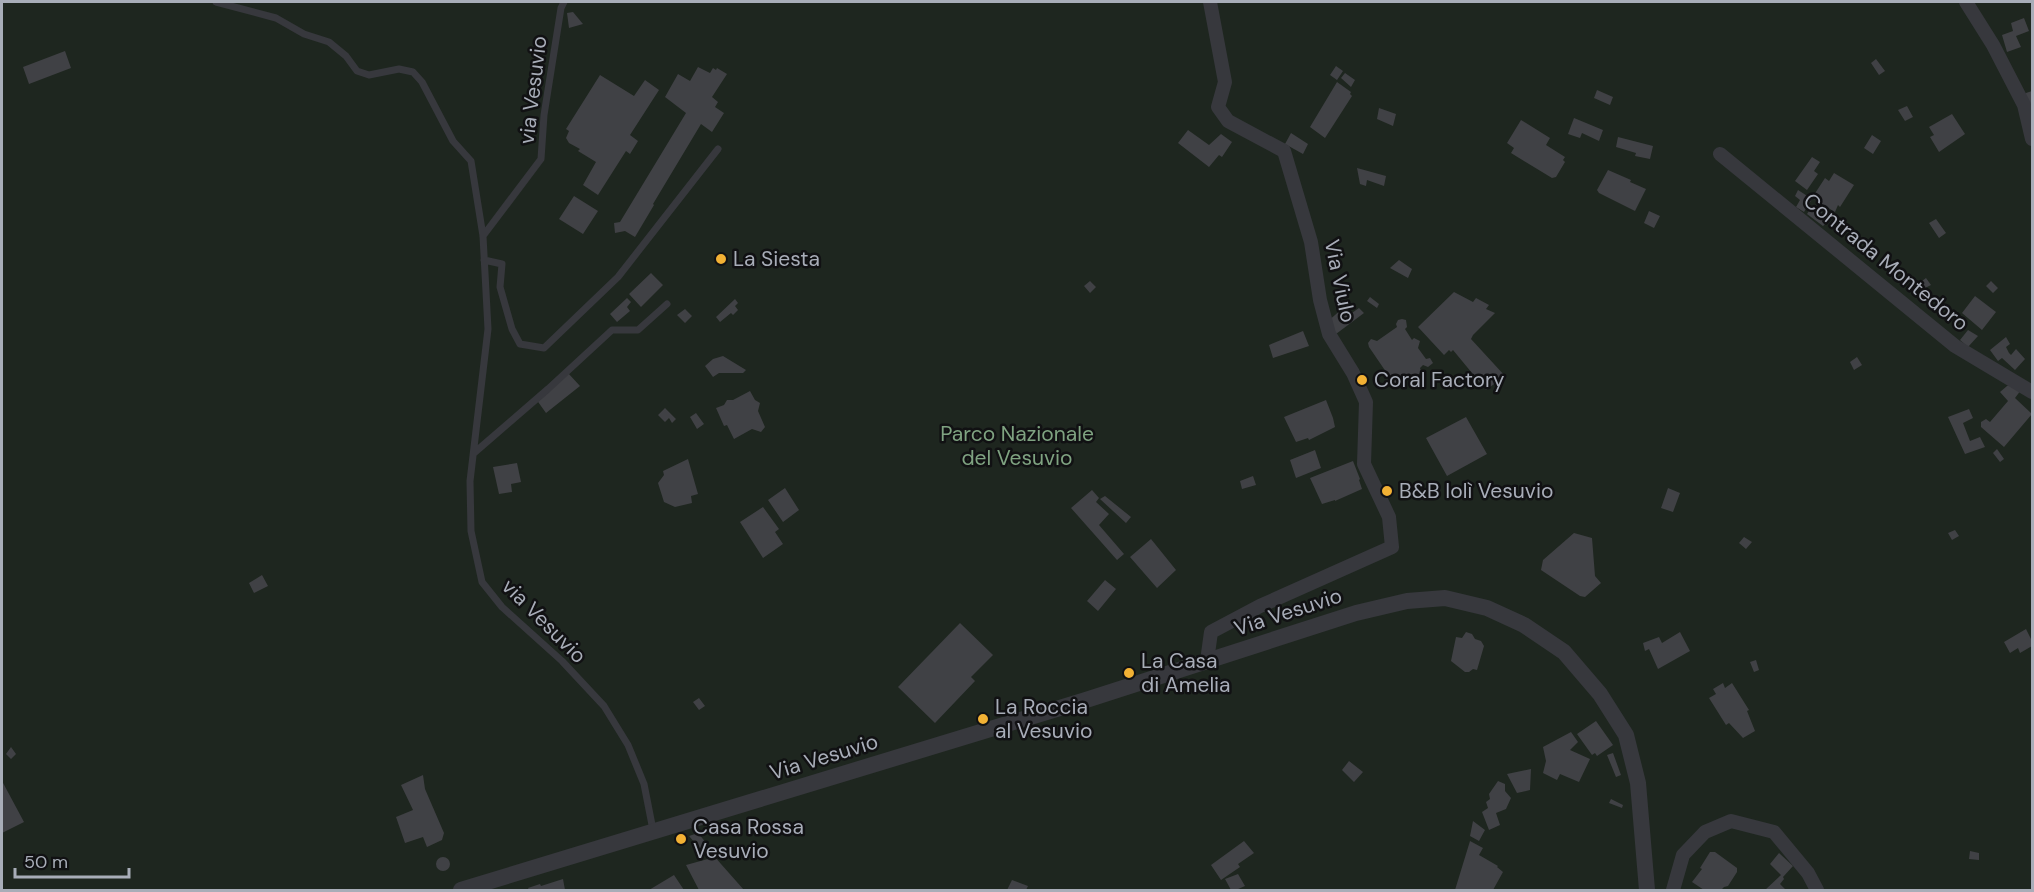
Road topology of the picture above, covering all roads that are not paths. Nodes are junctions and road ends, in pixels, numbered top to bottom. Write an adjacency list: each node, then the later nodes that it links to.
1 (216, 2): 8 (lane, via Vesuvio)
2 (564, 2): 8 (lane, via Vesuvio)
3 (1210, 2): 13 (street, Via Viulo)
4 (1966, 2): 5 (street)
5 (2032, 139)
6 (718, 149): 9 (lane)
7 (1720, 154): 11 (street, Contrada Montedoro)
8 (483, 236): 9 (lane, via Vesuvio)
9 (484, 260): 12 (lane, via Vesuvio)
10 (667, 304): 12 (lane)
11 (2032, 392)
12 (474, 453): 14 (lane, via Vesuvio)
13 (1207, 661): 14 (street, Via Vesuvio); 16 (street, Via Vesuvio)
14 (653, 833): 15 (street, Via Vesuvio)
15 (461, 891)
16 (1647, 891)
17 (1674, 891): 18 (street)
18 (1817, 891)

